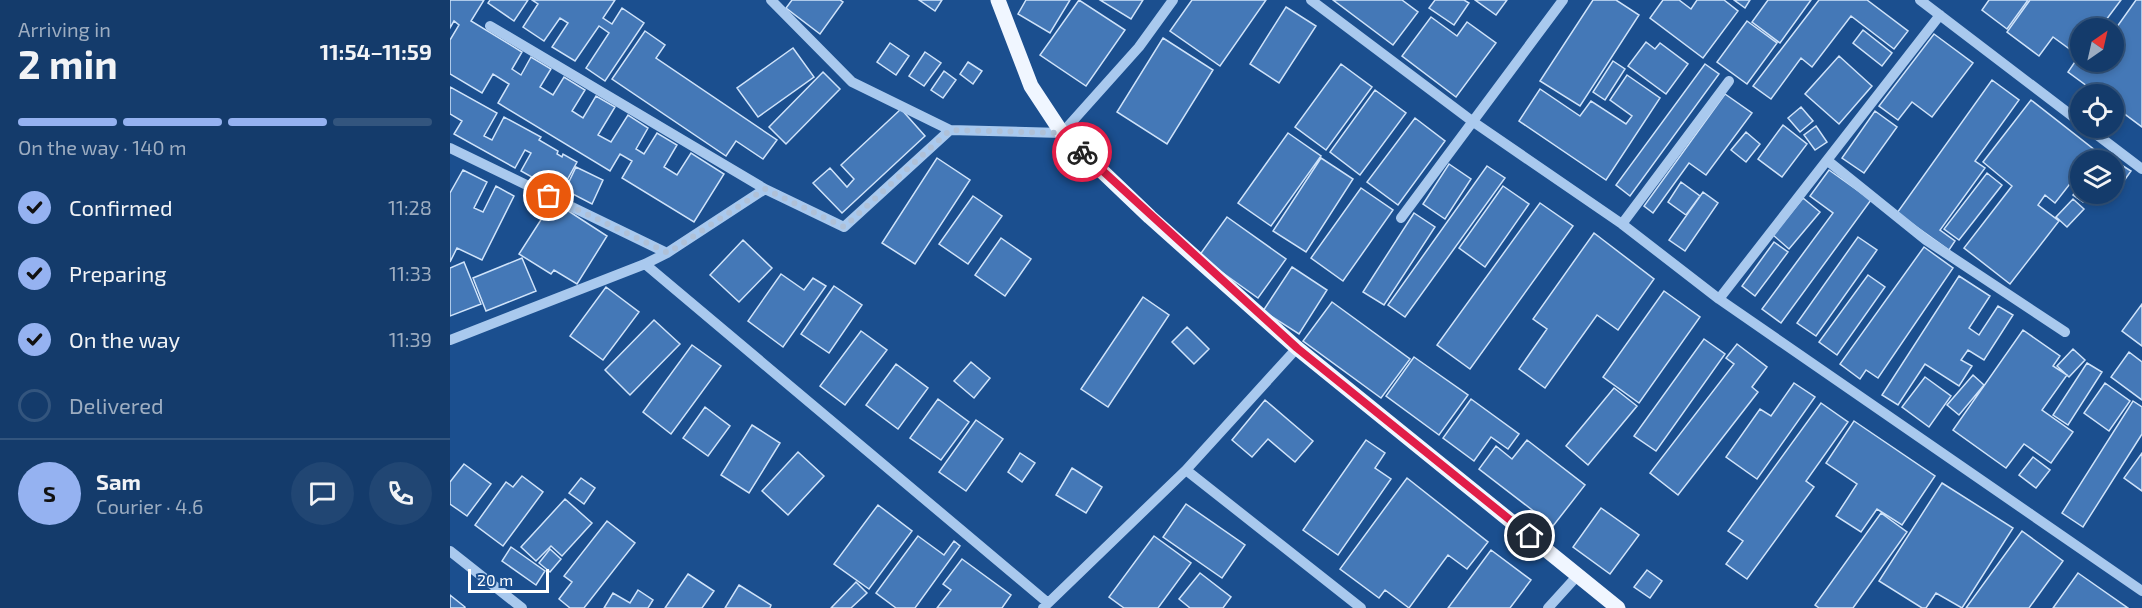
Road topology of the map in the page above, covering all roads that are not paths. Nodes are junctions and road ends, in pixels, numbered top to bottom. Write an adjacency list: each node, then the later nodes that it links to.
1 (771, 0): 12 (street)
2 (998, 0): 13 (main road)
3 (1173, 0): 13 (street)
4 (1311, 0): 11 (street)
5 (1563, 0): 11 (street)
6 (1920, 0): 7 (street)
7 (1940, 15): 10 (street); 16 (street)
8 (489, 26): 18 (street)
9 (1729, 81): 20 (street)
10 (2070, 114)
11 (1472, 121): 19 (street); 20 (street)
12 (950, 130): 13 (street); 18 (street)
13 (1062, 133): 26 (main road)
14 (2101, 138): 17 (street)
15 (450, 148): 21 (street)
16 (1828, 161): 23 (street); 24 (street)
17 (2142, 169)
18 (765, 189): 21 (street)
19 (1401, 218)
20 (1622, 224): 23 (street)
21 (668, 253): 22 (street)
22 (645, 264): 25 (street); 31 (street)
23 (1719, 299): 30 (street)
24 (2065, 332)
25 (450, 340)
26 (1297, 348): 27 (street); 29 (main road)
27 (1186, 470): 31 (street); 33 (street)
28 (450, 550): 32 (street)
29 (1578, 575): 34 (street); 35 (main road)
30 (2142, 591)
31 (1045, 605)
32 (522, 608)
33 (1361, 608)
34 (1548, 608)
35 (1618, 608)

